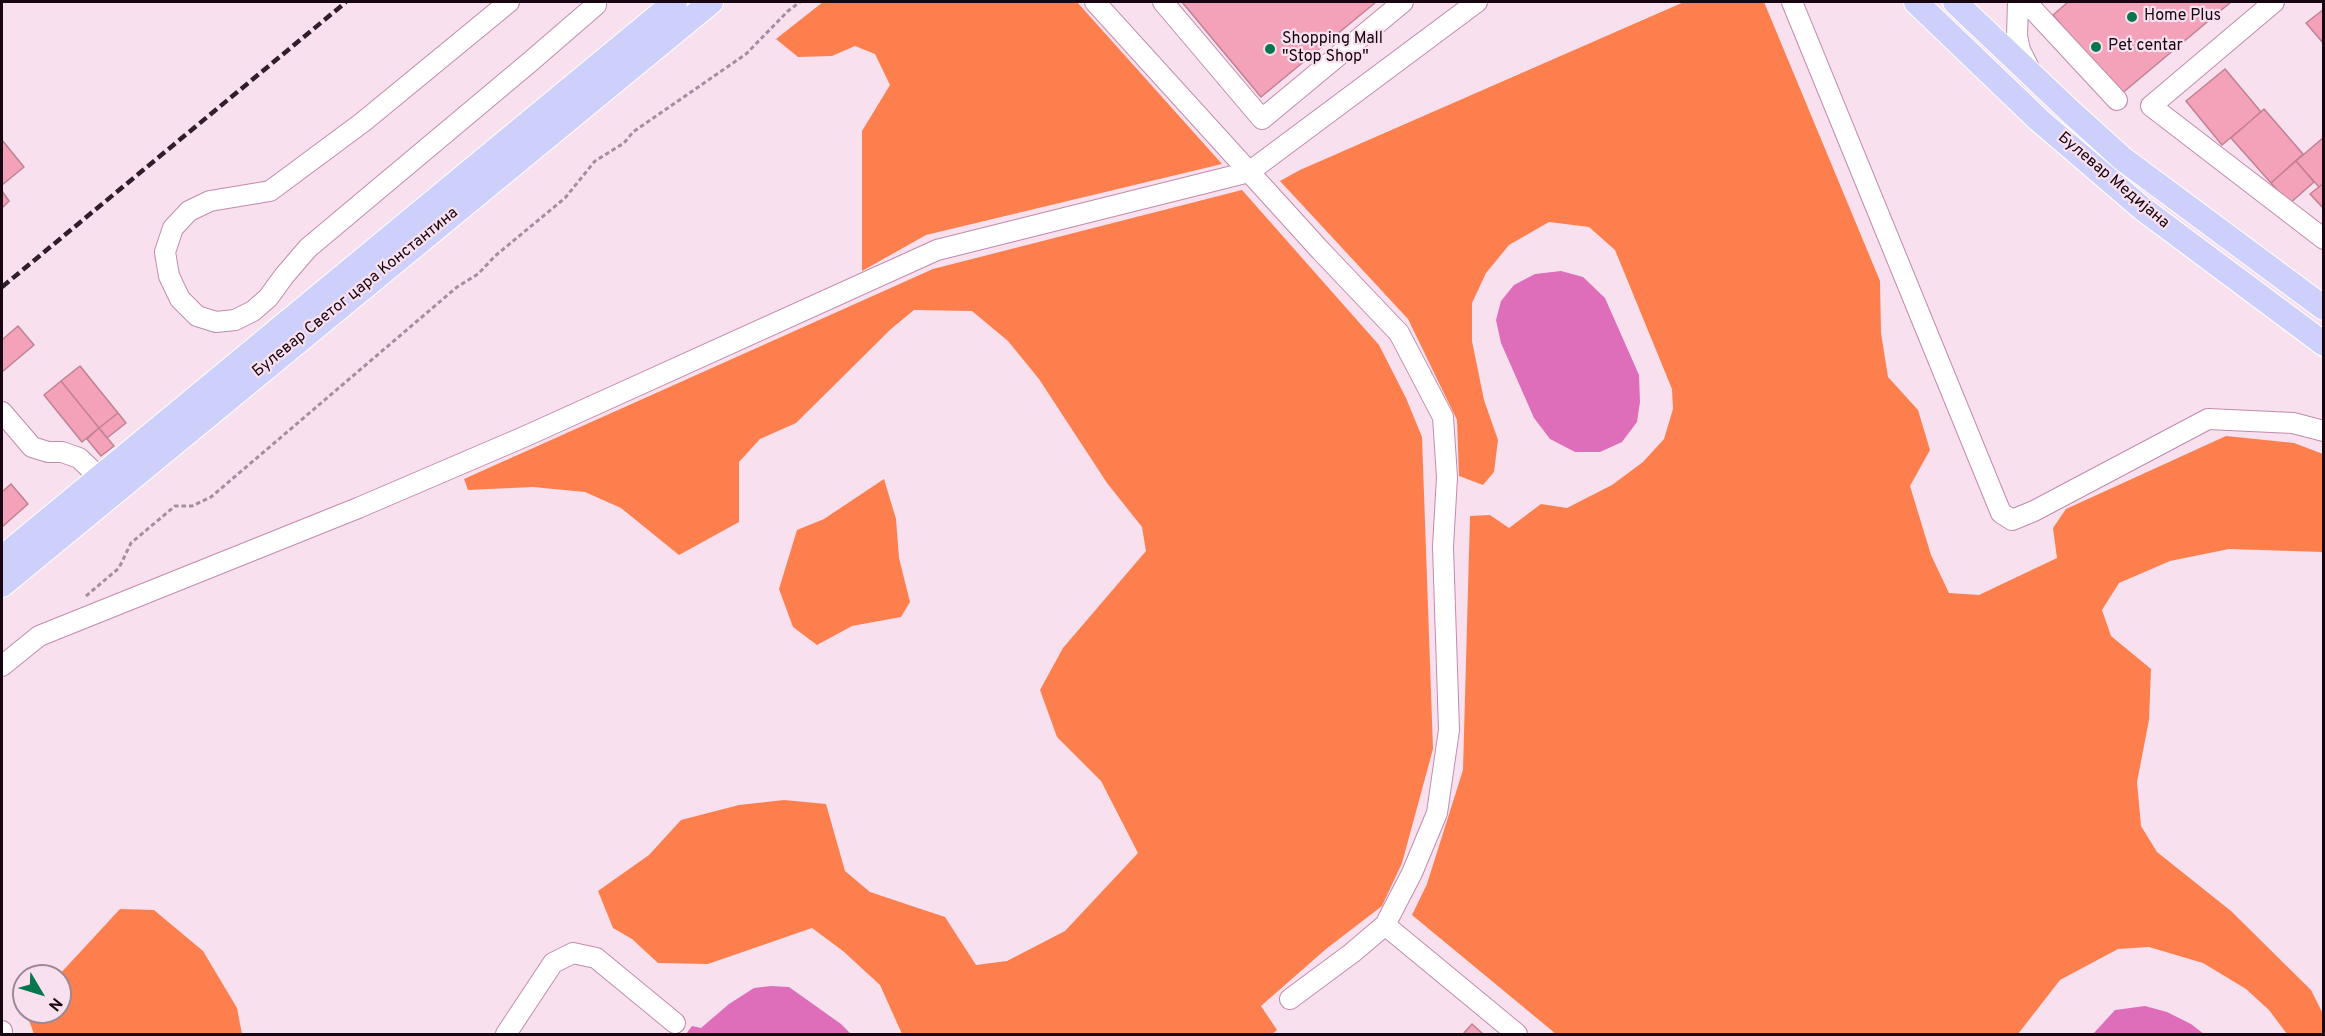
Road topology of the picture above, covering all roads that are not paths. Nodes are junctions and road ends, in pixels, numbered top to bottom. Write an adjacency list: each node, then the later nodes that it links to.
1 (509, 2): 2 (lane)
2 (596, 2)
3 (675, 2): 23 (main road, Булевар Светог цара Константина)
4 (711, 2): 25 (main road, Булевар Светог цара Константина)
5 (1095, 2): 17 (lane)
6 (1163, 2): 7 (lane)
7 (1403, 2)
8 (1477, 2): 17 (lane)
9 (1792, 2): 22 (lane)
10 (1916, 2): 20 (main road, Булевар Медијана)
11 (1956, 2): 15 (main road, Булевар Медијана)
12 (2018, 2): 15 (lane)
13 (2026, 2): 16 (lane)
14 (2274, 2): 18 (lane)
15 (2032, 75): 19 (main road, Булевар Медијана)
16 (2117, 100)
17 (1249, 172): 26 (lane); 27 (lane)
18 (2324, 239)
19 (2324, 308)
20 (2324, 344)
21 (2, 412): 23 (lane)
22 (2324, 431)
23 (99, 477): 24 (main road, Булевар Светог цара Константина)
24 (2, 558)
25 (2, 585)
26 (2, 666)
27 (1385, 925): 28 (lane); 31 (lane)
28 (1290, 999)
29 (675, 1023): 30 (lane)
30 (506, 1035)
31 (1517, 1035)

